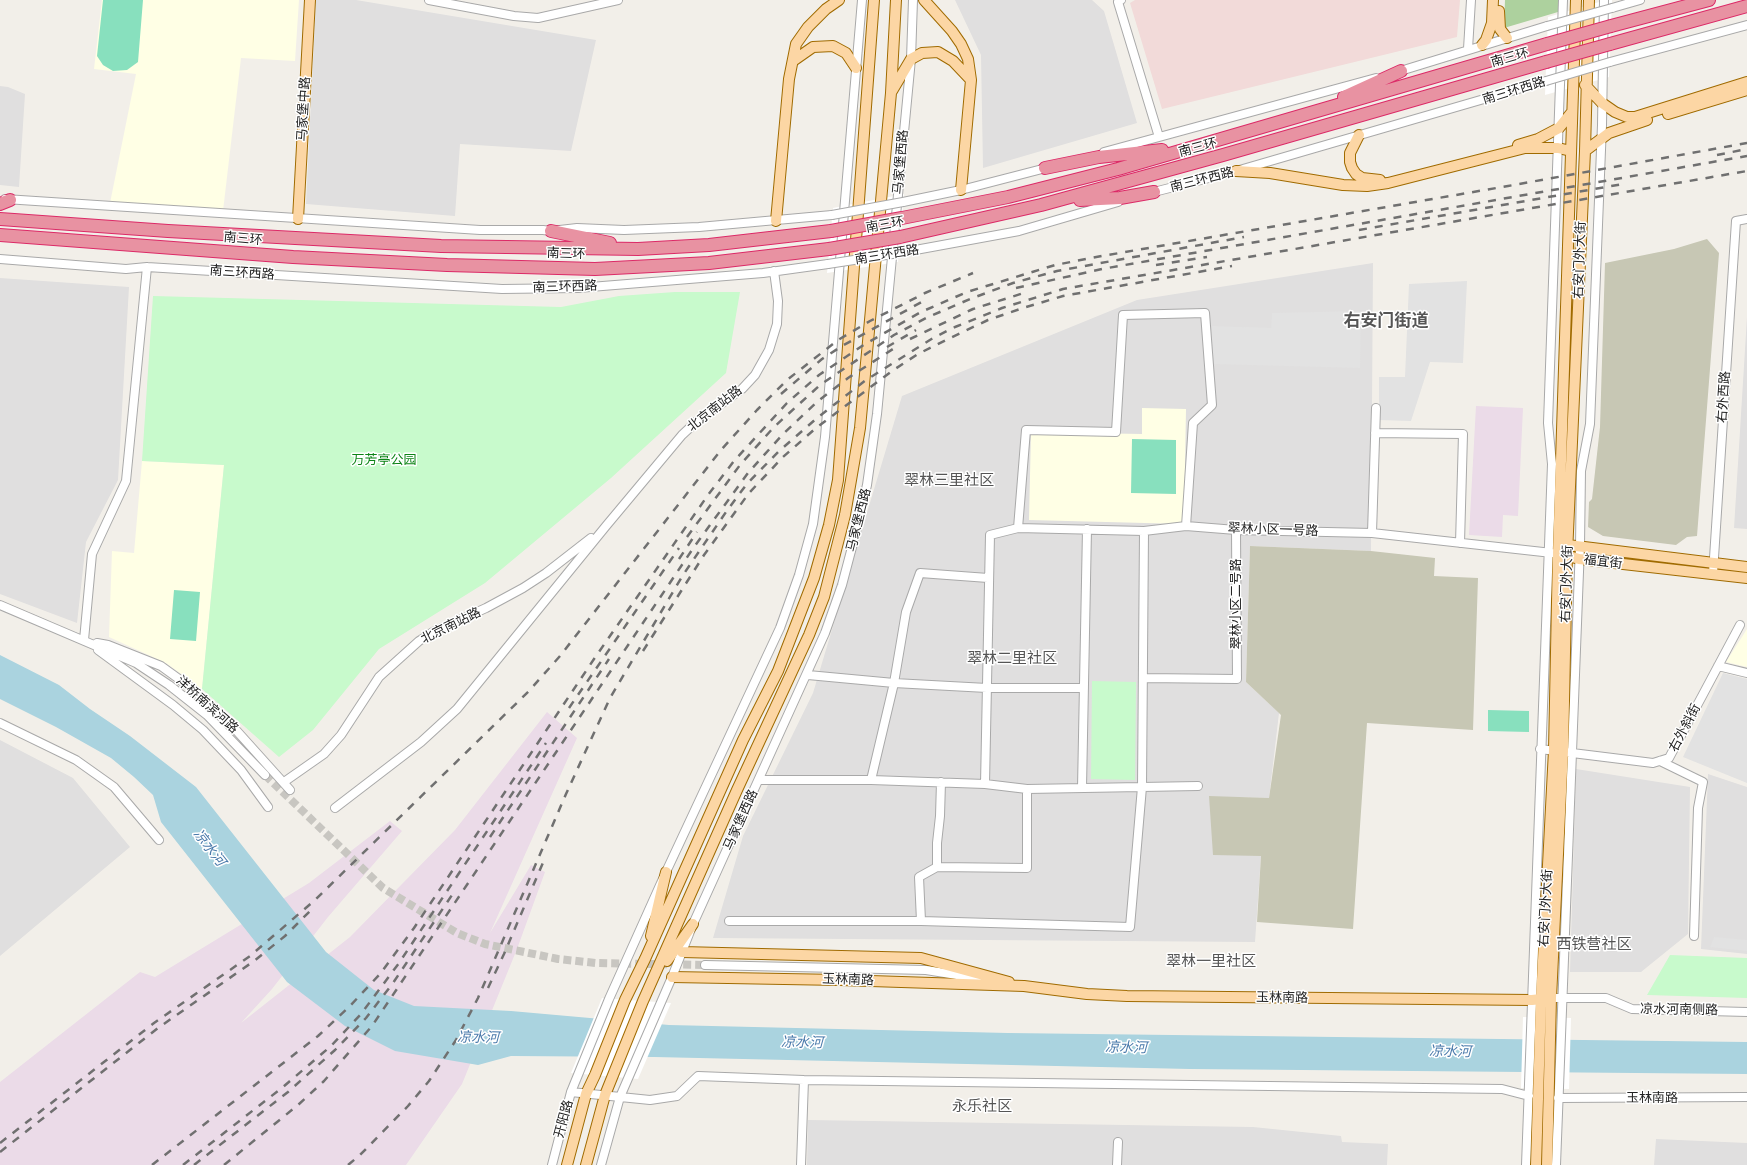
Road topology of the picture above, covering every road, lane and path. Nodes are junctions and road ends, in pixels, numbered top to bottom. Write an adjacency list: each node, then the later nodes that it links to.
1 (310, 0): 51 (main road, 马家堡中路)
2 (429, 0): 3 (street)
3 (618, 0)
4 (839, 0): 26 (main road)
5 (862, 0): 27 (street)
6 (874, 0): 116 (main road)
7 (896, 0): 33 (main road, 马家堡西路)
8 (913, 0): 25 (street, 马家堡西路)
9 (924, 0): 29 (main road)
10 (1471, 0): 24 (street)
11 (1493, 0): 23 (main road)
12 (1500, 0): 22 (main road)
13 (1563, 0): 37 (street)
14 (1576, 0): 35 (main road, 右安门外大街)
15 (1589, 0): 31 (main road, 右安门外大街)
16 (1604, 0): 34 (street)
17 (1640, 0): 22 (street, bridge)
18 (1709, 0): 36 (highway, 南三环, bridge)
19 (1118, 1): 39 (street)
20 (1747, 6): 50 (highway, 南三环, bridge)
21 (1747, 25): 38 (street, 南三环西路, bridge)
22 (1507, 38): 23 (street)
23 (1482, 45): 24 (street)
24 (1468, 49): 28 (street)
25 (911, 59): 29 (main road); 33 (main road); 84 (street, 马家堡西路)
26 (793, 61): 27 (main road); 54 (main road)
27 (856, 68): 110 (street)
28 (1401, 71): 36 (highway); 39 (street)
29 (971, 80): 47 (main road)
30 (1747, 82): 34 (main road)
31 (1585, 86): 34 (main road); 43 (main road, 右安门外大街)
32 (1747, 90): 40 (main road)
33 (891, 92): 118 (main road, 马家堡西路)
34 (1602, 103): 40 (street)
35 (1572, 112): 37 (main road); 44 (main road, 右安门外大街)
36 (1305, 114): 41 (highway, 南三环)
37 (1559, 128): 38 (main road); 42 (street)
38 (1359, 135): 46 (street, 南三环西路)
39 (1158, 137): 45 (street)
40 (1601, 139): 43 (main road); 71 (street)
41 (1217, 140): 45 (highway); 57 (highway, 南三环, bridge)
42 (1558, 148): 44 (main road); 46 (main road); 72 (street)
43 (1584, 150): 72 (main road, 右安门外大街)
44 (1571, 151): 72 (main road, 右安门外大街)
45 (1045, 168): 47 (street)
46 (1236, 172): 48 (street, 南三环西路)
47 (960, 190): 54 (street, bridge)
48 (1154, 192): 50 (highway); 60 (street, 南三环西路, bridge)
49 (3, 201): 51 (street)
50 (1041, 205): 56 (highway, 南三环, bridge)
51 (298, 219): 55 (street)
52 (1747, 219): 74 (street, 右外西路)
53 (0, 220): 57 (highway, 南三环)
54 (776, 221): 55 (street)
55 (551, 231): 57 (highway)
56 (0, 235)
57 (638, 249)
58 (0, 259): 59 (street, 南三环西路)
59 (147, 267): 60 (street, 南三环西路); 81 (street)
60 (774, 271): 63 (street, 北京南站路)
61 (1376, 408): 62 (street)
62 (1375, 433): 69 (street); 70 (street)
63 (606, 526): 98 (street, 北京南站路); 107 (street, 北京南站路)
64 (1186, 526): 65 (street); 67 (street, 翠林小区一号路); 68 (street, 翠林小区一号路)
65 (1018, 528): 66 (street, 翠林小区一号路); 77 (street, 翠林小区一号路)
66 (1087, 529): 68 (street, 翠林小区一号路); 89 (street)
67 (1236, 530): 69 (street, 翠林小区一号路); 86 (street, 翠林小区二号路)
68 (1144, 531): 86 (street)
69 (1372, 533): 70 (street, 翠林小区一号路)
70 (1460, 543): 72 (street, 翠林小区一号路)
71 (1580, 546): 72 (main road, 福宜街); 73 (street); 74 (main road, 福宜街)
72 (1560, 551): 73 (main road, 福宜街); 90 (main road, 右安门外大街); 92 (street); 93 (main road, 右安门外大街)
73 (1579, 560): 76 (main road, 福宜街); 85 (street)
74 (1713, 563): 75 (main road, 福宜街); 76 (street, 右外西路)
75 (1747, 567)
76 (1713, 574): 78 (main road, 福宜街)
77 (988, 578): 87 (street); 88 (street)
78 (1747, 578)
79 (0, 605): 81 (street, 洋桥南滨河路)
80 (1740, 625): 82 (street, 右外斜街)
81 (84, 640): 95 (street, 洋桥南滨河路); 98 (street, 洋桥南滨河路); 106 (street, 洋桥南滨河路)
82 (1718, 666): 83 (street); 94 (street, 右外斜街)
83 (1747, 673)
84 (808, 674): 87 (street); 96 (street, 马家堡西路)
85 (1574, 674): 90 (street); 93 (street)
86 (1143, 678): 102 (street)
87 (894, 683): 88 (street); 97 (street)
88 (987, 688): 89 (street); 100 (street)
89 (1084, 688): 103 (street)
90 (1564, 704): 93 (main road, 右安门外大街)
91 (0, 723): 108 (street)
92 (1540, 749): 93 (street, 右外斜街); 122 (street)
93 (1563, 751): 94 (street, 右外斜街); 121 (main road, 右安门外大街); 122 (main road, 右安门外大街)
94 (1660, 761): 114 (street)
95 (265, 775)
96 (759, 780): 97 (street); 113 (street, 马家堡西路)
97 (871, 780): 99 (street)
98 (284, 782): 105 (street, 洋桥南滨河路)
99 (941, 782): 100 (street); 109 (street)
100 (985, 784): 104 (street)
101 (1198, 786): 102 (street)
102 (1142, 787): 103 (street); 111 (street)
103 (1082, 788): 104 (street)
104 (1027, 789): 109 (street)
105 (290, 790)
106 (268, 807)
107 (335, 808)
108 (159, 840)
109 (937, 867): 111 (street)
110 (666, 872): 116 (main road); 127 (street, 开阳路)
111 (921, 920): 112 (street)
112 (729, 921)
113 (693, 924): 115 (street, 马家堡西路); 118 (main road)
114 (1694, 936)
115 (682, 952): 119 (street, 马家堡西路); 120 (main road, 玉林南路)
116 (645, 959): 128 (main road, 开阳路)
117 (705, 965): 120 (street, 玉林南路)
118 (655, 977): 129 (main road, 马家堡西路)
119 (672, 977): 120 (main road, 玉林南路); 130 (street, 马家堡西路)
120 (1024, 986): 122 (main road, 玉林南路)
121 (1556, 998): 122 (street, 凉水河南侧路); 123 (street, 凉水河南侧路); 125 (main road, 右安门外大街); 125 (street)
122 (1536, 999): 126 (main road, 右安门外大街)
123 (1747, 1012)
124 (804, 1080): 126 (street); 130 (street); 138 (street)
125 (1555, 1089): 132 (street); 142 (main road)
126 (1532, 1091): 140 (street); 141 (main road)
127 (571, 1092): 128 (street); 134 (street, 开阳路)
128 (586, 1094): 129 (street); 135 (main road, 开阳路)
129 (605, 1095): 130 (street); 136 (main road)
130 (620, 1097): 137 (street)
131 (1747, 1097): 132 (street, 玉林南路)
132 (1558, 1098): 143 (street)
133 (1118, 1142): 139 (street)
134 (552, 1165)
135 (567, 1165)
136 (586, 1165)
137 (601, 1165)
138 (801, 1165)
139 (1117, 1165)
140 (1526, 1165)
141 (1536, 1165)
142 (1547, 1165)
143 (1556, 1165)

